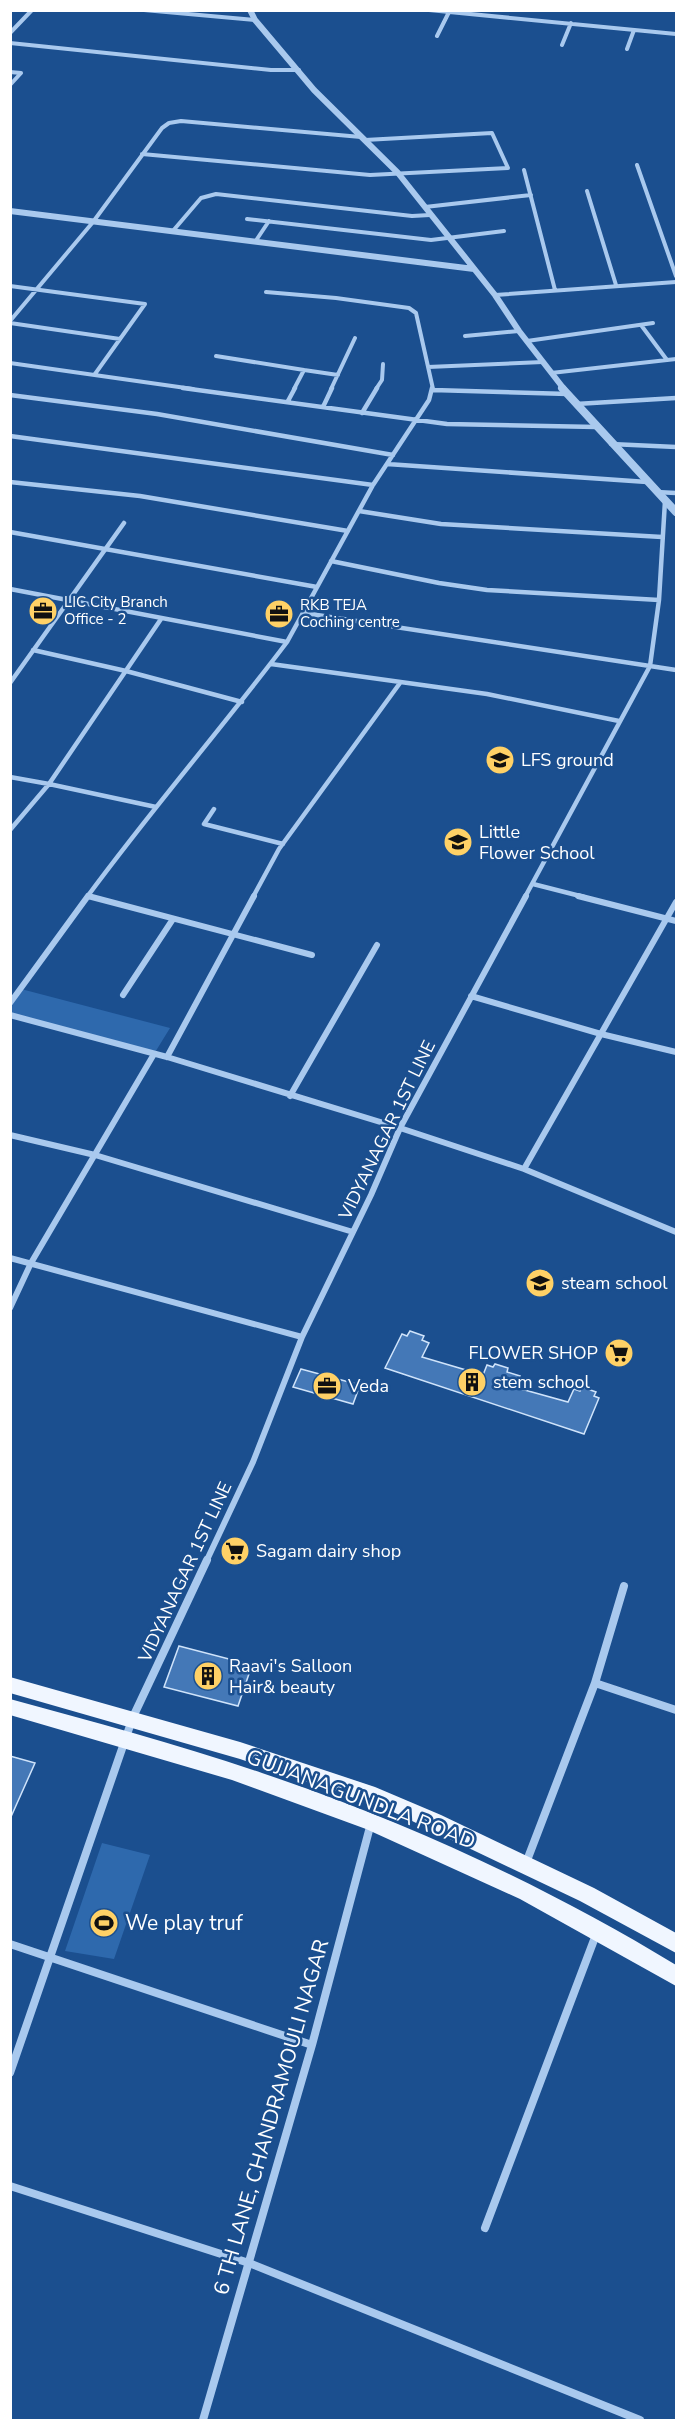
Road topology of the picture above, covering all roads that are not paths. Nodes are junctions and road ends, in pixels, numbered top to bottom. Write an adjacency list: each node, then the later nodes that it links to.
1 (32, 10): 11 (street)
2 (144, 10): 8 (street)
3 (250, 10): 8 (street)
4 (429, 10): 6 (street)
5 (513, 10): 7 (street)
6 (449, 12): 7 (street); 13 (street)
7 (511, 17): 9 (street)
8 (255, 20): 17 (street)
9 (571, 22): 10 (street); 15 (street)
10 (634, 30): 12 (street); 16 (street)
11 (10, 33)
12 (676, 34)
13 (437, 36)
14 (10, 44): 17 (street)
15 (562, 45)
16 (627, 50)
17 (298, 70): 20 (street)
18 (10, 72): 19 (street)
19 (10, 85)
20 (363, 139): 21 (street); 24 (street); 24 (street)
21 (142, 154): 24 (street); 32 (street)
22 (637, 165): 38 (street)
23 (525, 171): 26 (street)
24 (398, 173): 27 (street)
25 (588, 191): 40 (street)
26 (531, 195): 27 (street); 43 (street)
27 (425, 207): 29 (street)
28 (10, 211): 32 (street)
29 (430, 214): 34 (street); 35 (street)
30 (247, 219): 31 (street)
31 (270, 221): 35 (street); 36 (street)
32 (93, 222): 34 (street); 42 (street)
33 (504, 231): 35 (street)
34 (172, 232): 36 (street)
35 (450, 238): 37 (street)
36 (255, 242): 37 (street)
37 (474, 269): 45 (street)
38 (676, 276)
39 (676, 282): 40 (street)
40 (616, 285): 43 (street)
41 (10, 286): 42 (street)
42 (38, 290): 46 (street); 52 (street)
43 (555, 290): 45 (street)
44 (266, 292): 60 (street)
45 (495, 295): 49 (street)
46 (10, 322): 52 (street)
47 (653, 323): 48 (street)
48 (641, 325): 53 (street); 56 (street)
49 (519, 331): 50 (street); 53 (street)
50 (465, 336)
51 (355, 338): 64 (street)
52 (120, 339): 63 (street)
53 (527, 341): 57 (street)
54 (216, 356): 61 (street)
55 (676, 358): 56 (street)
56 (667, 360): 62 (street)
57 (543, 362): 60 (street); 62 (street)
58 (10, 363): 63 (street)
59 (383, 364): 72 (street)
60 (428, 367): 65 (street)
61 (304, 370): 64 (street); 69 (street)
62 (551, 373): 66 (street)
63 (95, 374): 69 (street)
64 (338, 375): 71 (street)
65 (433, 390): 66 (street); 73 (street)
66 (568, 394): 70 (street)
67 (10, 395): 78 (street)
68 (676, 398): 70 (street)
69 (288, 401): 71 (street)
70 (575, 404): 74 (street)
71 (323, 407): 72 (street)
72 (362, 413): 73 (street)
73 (417, 422): 74 (street); 78 (street)
74 (596, 427): 76 (street)
75 (10, 436): 82 (street)
76 (610, 444): 77 (street); 81 (street)
77 (676, 447)
78 (393, 455): 79 (street)
79 (387, 464): 81 (street); 82 (street)
80 (10, 482): 89 (street)
81 (646, 482): 83 (street)
82 (373, 485): 86 (street)
83 (656, 492): 84 (street); 85 (street)
84 (676, 493)
85 (665, 501): 87 (street); 91 (street, VIDYANAGAR 1ST LINE)
86 (359, 511): 89 (street); 91 (street)
87 (676, 512)
88 (124, 523): 92 (street)
89 (348, 531): 93 (street)
90 (10, 532): 92 (street)
91 (662, 537): 97 (street, VIDYANAGAR 1ST LINE)
92 (105, 549): 94 (street); 96 (street)
93 (331, 561): 94 (street); 97 (street)
94 (317, 587): 98 (street)
95 (10, 589): 96 (street)
96 (67, 600): 99 (street); 101 (street)
97 (659, 600): 103 (street, VIDYANAGAR 1ST LINE)
98 (304, 613): 100 (street); 103 (street)
99 (161, 619): 100 (street); 104 (street)
100 (287, 642): 102 (street)
101 (33, 650): 104 (street); 106 (street)
102 (271, 664): 107 (street); 108 (street)
103 (650, 666): 105 (street); 109 (street, VIDYANAGAR 1ST LINE)
104 (126, 670): 108 (street); 111 (street)
105 (676, 670)
106 (10, 683)
107 (400, 683): 109 (street); 115 (street)
108 (242, 702): 112 (street)
109 (620, 721): 116 (street, VIDYANAGAR 1ST LINE)
110 (10, 777): 111 (street)
111 (49, 784): 112 (street); 114 (street)
112 (156, 807): 117 (street)
113 (214, 809): 115 (street)
114 (10, 830)
115 (283, 844): 122 (street)
116 (533, 884): 119 (street); 126 (street, VIDYANAGAR 1ST LINE)
117 (88, 896): 120 (street); 127 (street)
118 (676, 902): 119 (street)
119 (667, 918): 121 (street); 129 (street)
120 (173, 919): 122 (street); 125 (street)
121 (676, 921)
122 (233, 934): 124 (street); 132 (street)
123 (376, 945): 133 (street)
124 (312, 956)
125 (123, 995)
126 (471, 996): 129 (street); 134 (street, VIDYANAGAR 1ST LINE)
127 (10, 1003)
128 (10, 1015): 131 (street)
129 (601, 1034): 130 (street); 137 (street)
130 (676, 1052)
131 (154, 1054): 132 (street); 136 (street)
132 (166, 1057): 133 (street)
133 (290, 1096): 134 (street)
134 (400, 1128): 137 (street); 138 (street, VIDYANAGAR 1ST LINE)
135 (10, 1135): 136 (street)
136 (95, 1155): 138 (street); 141 (street)
137 (524, 1169): 139 (street)
138 (353, 1232): 143 (street, VIDYANAGAR 1ST LINE)
139 (676, 1232)
140 (10, 1258): 141 (street)
141 (31, 1263): 142 (street); 143 (street)
142 (10, 1308)
143 (302, 1337): 149 (street, VIDYANAGAR 1ST LINE)
144 (624, 1586): 145 (street)
145 (595, 1683): 148 (street); 152 (street)
146 (10, 1684): 149 (main road, GUJJANAGUNDLA ROAD)
147 (10, 1707): 150 (main road, GUJJANAGUNDLA ROAD)
148 (676, 1710)
149 (133, 1717): 150 (street, VIDYANAGAR 1ST LINE); 152 (main road, GUJJANAGUNDLA ROAD)
150 (125, 1740): 151 (main road, GUJJANAGUNDLA ROAD); 156 (street, VIDYANAGAR 1ST LINE)
151 (371, 1823): 153 (main road, GUJJANAGUNDLA ROAD); 158 (street, 6 TH LANE, CHANDRAMOULI NAGAR)
152 (525, 1864): 155 (main road, GUJJANAGUNDLA ROAD)
153 (598, 1929): 157 (main road, GUJJANAGUNDLA ROAD); 161 (street)
154 (10, 1944): 156 (street)
155 (676, 1944)
156 (52, 1958): 158 (street); 159 (street, VIDYANAGAR 1ST LINE)
157 (676, 1976)
158 (312, 2045): 162 (street, 6 TH LANE, CHANDRAMOULI NAGAR)
159 (10, 2073)
160 (10, 2186): 162 (street)
161 (485, 2228)
162 (249, 2263): 163 (street); 164 (street, 6 TH LANE, CHANDRAMOULI NAGAR)
163 (635, 2419)
164 (202, 2421)

